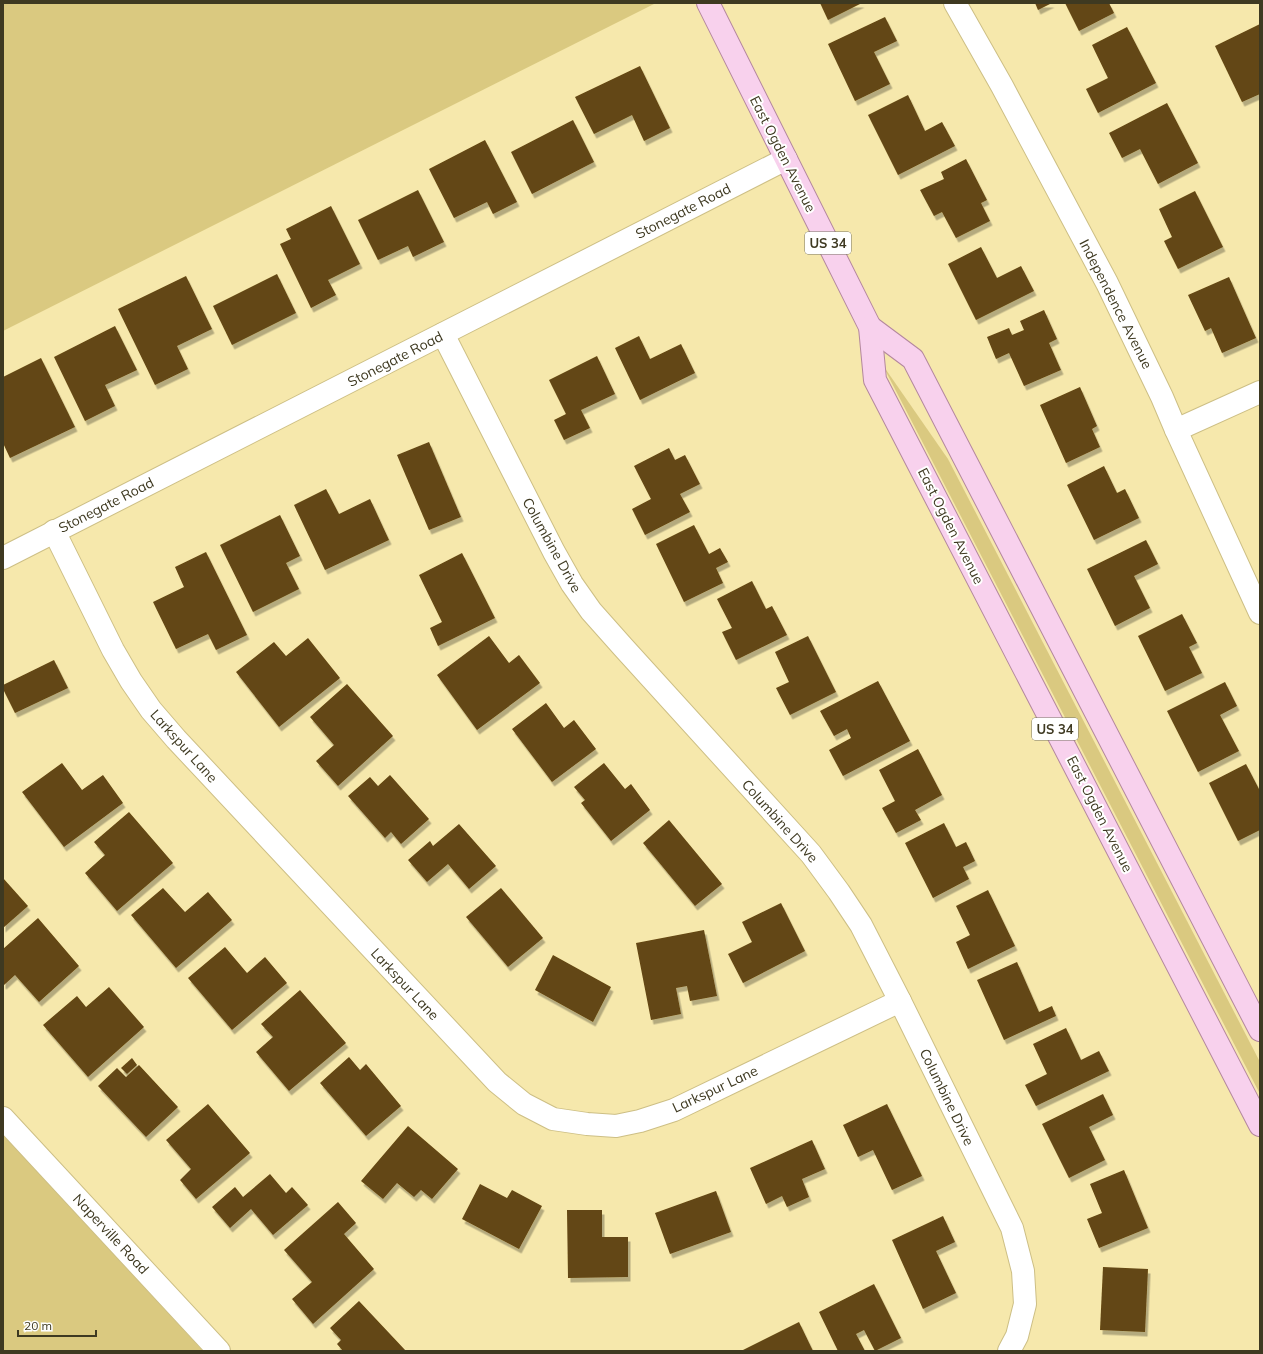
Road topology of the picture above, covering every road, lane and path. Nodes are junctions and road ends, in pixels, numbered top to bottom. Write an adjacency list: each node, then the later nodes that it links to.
1 (708, 3): 3 (main road, East Ogden Avenue / US 34)
2 (955, 3): 7 (street, Independence Avenue)
3 (786, 159): 4 (main road, East Ogden Avenue / US 34); 5 (street, Stonegate Road)
4 (870, 327): 12 (main road, East Ogden Avenue / US 34); 14 (main road, East Ogden Avenue / US 34)
5 (443, 334): 8 (street, Stonegate Road); 11 (street, Columbine Drive)
6 (1260, 392): 7 (street)
7 (1176, 430): 10 (street, Independence Avenue)
8 (54, 531): 9 (street, Stonegate Road); 11 (street, Larkspur Lane)
9 (3, 558)
10 (1260, 613)
11 (900, 1001): 16 (street, Columbine Drive)
12 (1260, 1030)
13 (3, 1118): 15 (street, Naperville Road)
14 (1260, 1125)
15 (219, 1351)
16 (1010, 1351)

